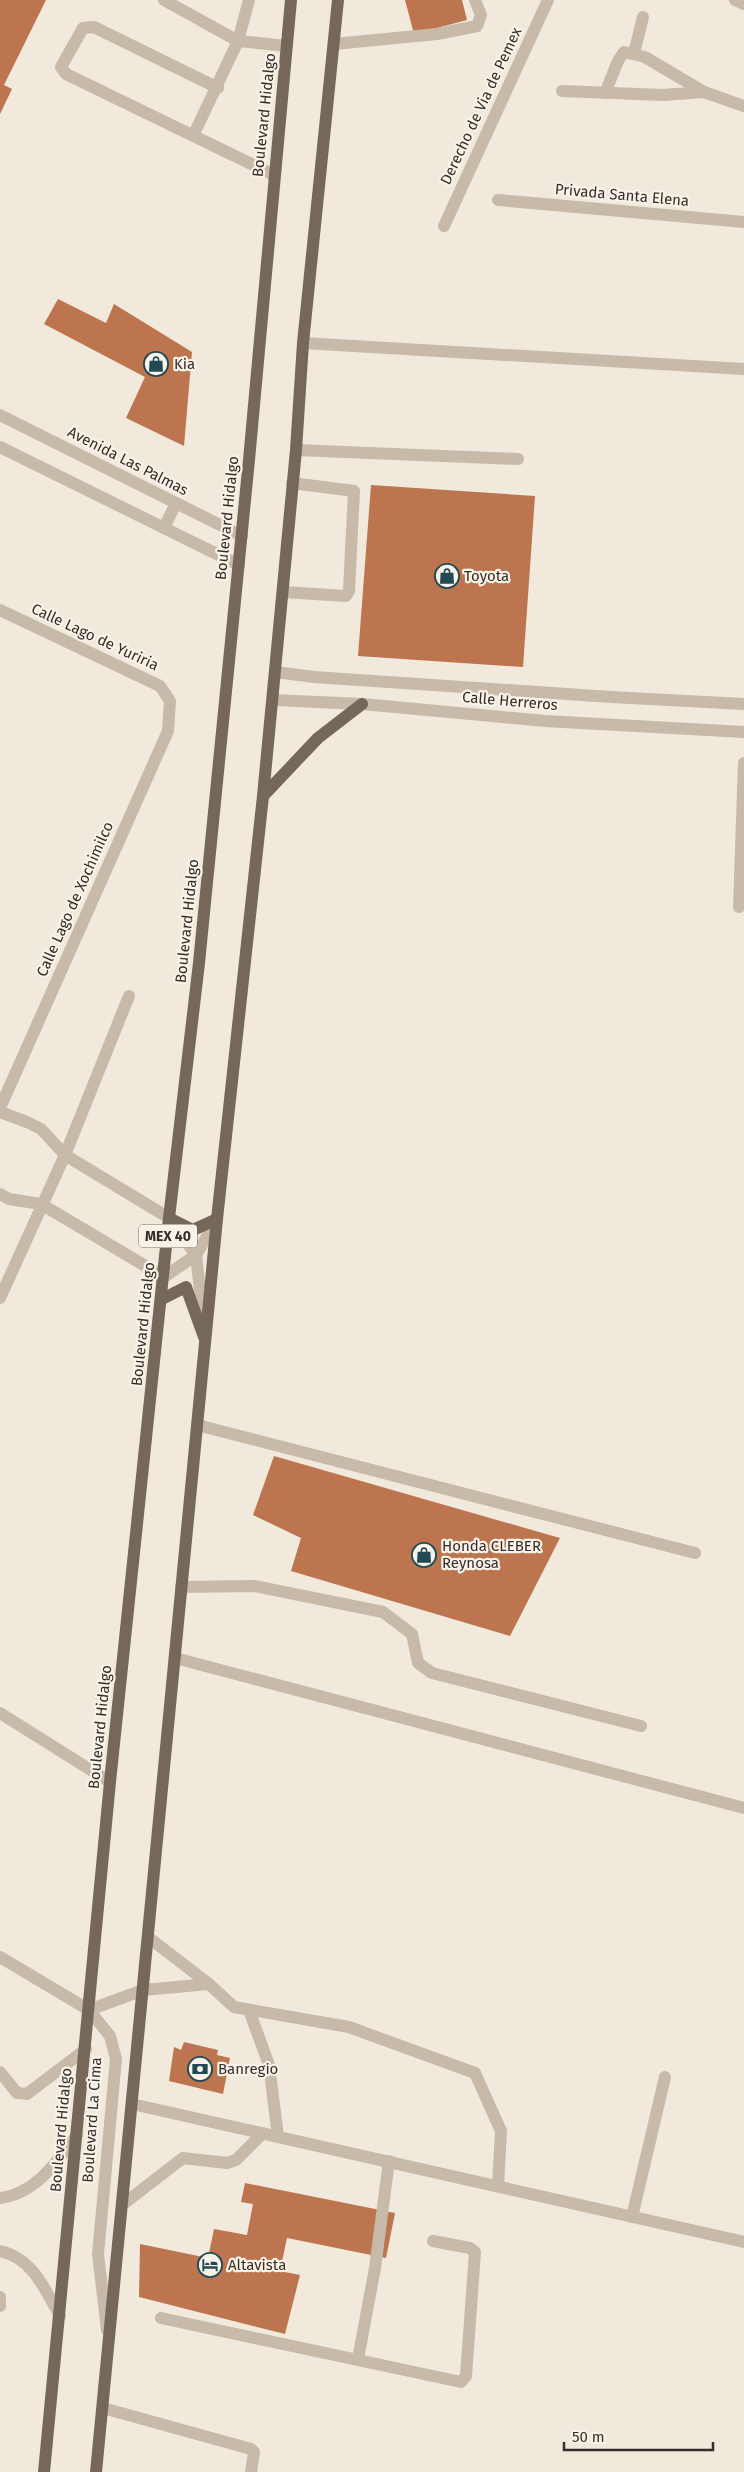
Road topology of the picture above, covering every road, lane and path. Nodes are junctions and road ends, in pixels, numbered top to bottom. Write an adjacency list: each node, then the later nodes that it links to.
1 (164, 0): 10 (street)
2 (249, 0): 10 (street)
3 (291, 0): 12 (main road, Boulevard Hidalgo / MEX 40)
4 (338, 0): 11 (main road, MEX 40)
5 (475, 0): 11 (street)
6 (548, 0): 23 (street, Derecho de Via de Pemex)
7 (735, 0): 8 (street)
8 (744, 4)
9 (643, 17): 13 (street)
10 (238, 41): 12 (street); 14 (street)
11 (334, 44): 24 (main road, MEX 40)
12 (287, 46): 20 (main road, Boulevard Hidalgo / MEX 40)
13 (634, 53): 16 (street); 17 (street)
14 (218, 88): 19 (street); 19 (street)
15 (562, 91): 17 (street)
16 (704, 92): 17 (street); 18 (street)
17 (605, 94)
18 (744, 106)
19 (193, 136): 20 (street)
20 (274, 175): 33 (main road, Boulevard Hidalgo / MEX 40)
21 (498, 200): 22 (street, Privada Santa Elena)
22 (744, 222)
23 (444, 226)
24 (303, 343): 25 (street); 28 (main road, MEX 40)
25 (744, 369)
26 (0, 415): 31 (street, Avenida Las Palmas)
27 (0, 447): 32 (street)
28 (296, 450): 29 (street); 30 (main road, MEX 40)
29 (518, 459)
30 (292, 483): 35 (main road, MEX 40); 35 (street)
31 (176, 503): 32 (street); 33 (street, Avenida Las Palmas)
32 (164, 528): 34 (street)
33 (242, 536): 34 (main road, Boulevard Hidalgo / MEX 40)
34 (239, 565): 52 (main road, Boulevard Hidalgo / MEX 40)
35 (283, 592): 37 (main road, MEX 40)
36 (0, 610): 39 (street, Calle Lago de Yuriria)
37 (275, 672): 38 (main road, MEX 40); 41 (street, Calle Herreros)
38 (273, 700): 40 (street, Calle Herreros); 44 (main road, MEX 40)
39 (170, 701): 47 (street, Calle Lago de Xochimilco)
40 (362, 704): 42 (street, Calle Herreros); 44 (main road)
41 (744, 704)
42 (744, 732)
43 (744, 763): 45 (street)
44 (263, 796): 53 (main road, MEX 40)
45 (738, 907)
46 (129, 996): 49 (street)
47 (0, 1108)
48 (0, 1112): 49 (street)
49 (65, 1155): 51 (street); 52 (street)
50 (0, 1194): 51 (street)
51 (41, 1204): 55 (street); 56 (street)
52 (169, 1218): 53 (main road); 54 (street); 55 (main road, Boulevard Hidalgo / MEX 40)
53 (217, 1219): 54 (street); 58 (main road, MEX 40)
54 (196, 1255): 55 (street); 58 (street)
55 (164, 1276): 57 (main road, Boulevard Hidalgo / MEX 40)
56 (0, 1298)
57 (162, 1299): 58 (main road); 65 (main road, Boulevard Hidalgo / MEX 40)
58 (205, 1340): 59 (main road, MEX 40)
59 (197, 1425): 60 (street); 61 (main road, MEX 40)
60 (695, 1553)
61 (182, 1587): 62 (main road, MEX 40); 64 (street)
62 (175, 1658): 66 (street); 67 (main road, MEX 40)
63 (0, 1713): 65 (street)
64 (641, 1726)
65 (110, 1782): 71 (main road, Boulevard Hidalgo / MEX 40)
66 (744, 1808)
67 (148, 1937): 69 (street); 70 (main road, MEX 40)
68 (0, 1957): 71 (street, Boulevard La Cima)
69 (209, 1984): 70 (street); 72 (street)
70 (143, 1990): 71 (street); 76 (main road, MEX 40)
71 (89, 2010): 73 (main road, Boulevard Hidalgo / MEX 40); 92 (street, Boulevard La Cima)
72 (250, 2010): 79 (street); 81 (street)
73 (86, 2049): 74 (street); 78 (main road, Boulevard Hidalgo / MEX 40)
74 (0, 2072)
75 (665, 2077): 84 (street)
76 (132, 2104): 77 (street); 83 (main road, MEX 40)
77 (263, 2133): 79 (street); 83 (street)
78 (78, 2134): 82 (street); 90 (main road, Boulevard Hidalgo / MEX 40)
79 (278, 2136): 80 (street)
80 (389, 2161): 81 (street); 93 (street)
81 (498, 2186): 84 (street)
82 (0, 2198)
83 (122, 2205): 92 (main road, MEX 40)
84 (632, 2216): 86 (street)
85 (433, 2240): 93 (street)
86 (744, 2242)
87 (0, 2251): 90 (street)
88 (0, 2297): 89 (street)
89 (0, 2306)
90 (60, 2316): 95 (main road, Boulevard Hidalgo / MEX 40)
91 (161, 2318): 93 (street)
92 (109, 2342): 94 (main road, MEX 40)
93 (358, 2359)
94 (103, 2408): 96 (main road, MEX 40); 97 (street)
95 (44, 2472)
96 (96, 2472)
97 (251, 2472)

